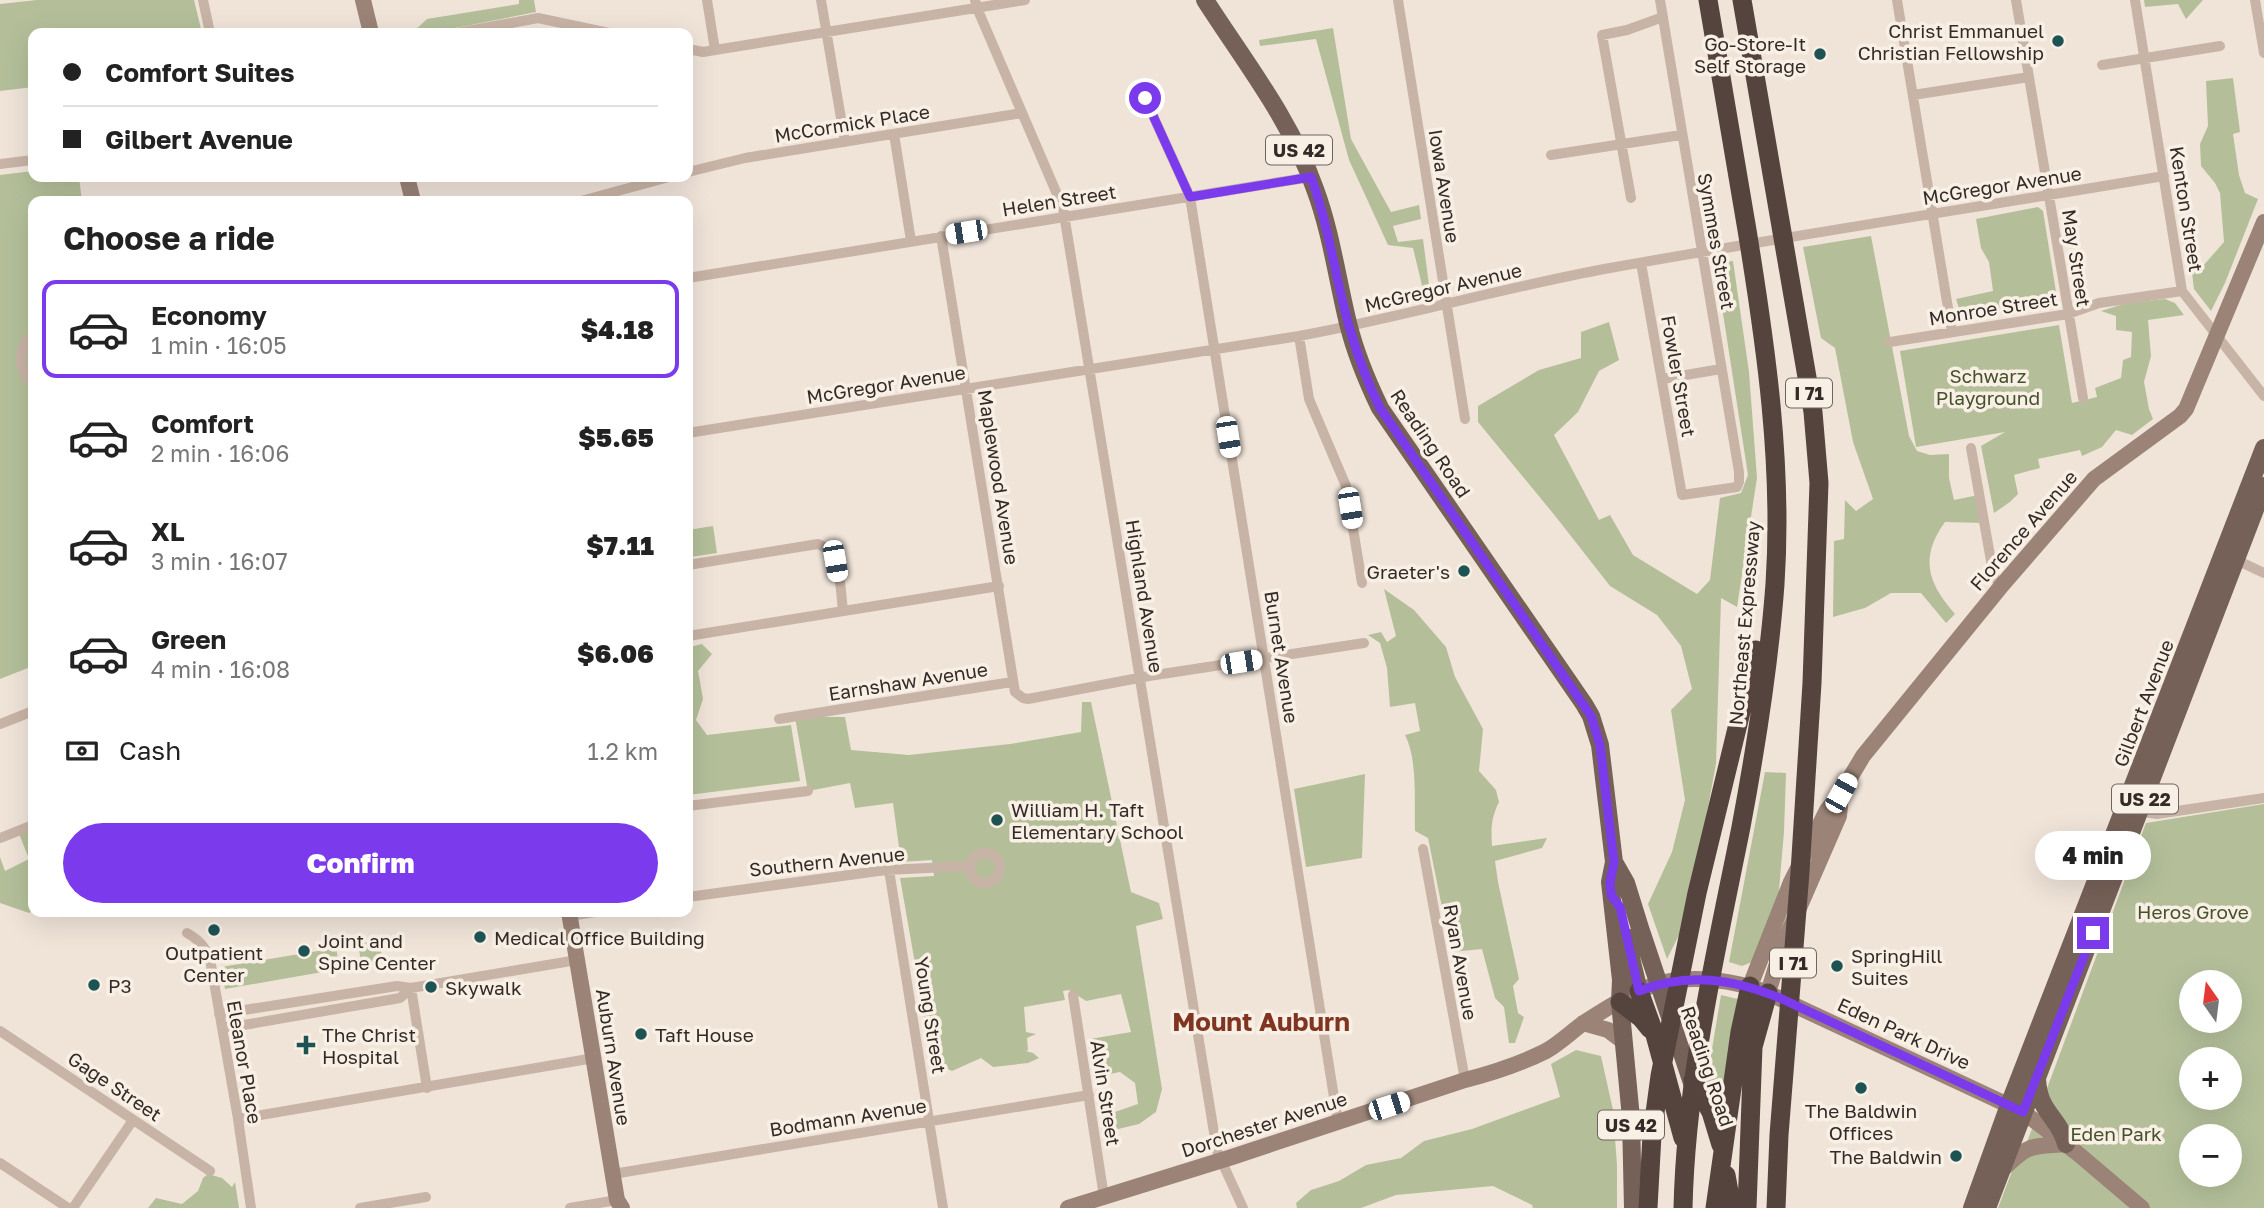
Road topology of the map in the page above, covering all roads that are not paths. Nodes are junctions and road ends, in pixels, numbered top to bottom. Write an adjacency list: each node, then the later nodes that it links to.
1 (203, 0): 17 (street)
2 (363, 0): 18 (street)
3 (707, 0): 24 (street)
4 (821, 0): 21 (street)
5 (1026, 0): 15 (street)
6 (1205, 0): 41 (main road, Reading Road / US 42)
7 (1398, 0): 56 (street, Iowa Avenue)
8 (1660, 0): 16 (street, Symmes Street)
9 (1708, 0): 77 (highway, Northeast Expressway / I 71)
10 (1741, 0): 132 (highway, I 71)
11 (1897, 0): 29 (street)
12 (2016, 0): 28 (street, May Street)
13 (2135, 0): 26 (street, Kenton Street)
14 (2255, 0): 25 (street)
15 (976, 4): 21 (street); 31 (street, Highland Avenue)
16 (1663, 17): 33 (street, Symmes Street); 35 (street)
17 (209, 28)
18 (370, 28)
19 (484, 28): 20 (street)
20 (585, 28)
21 (826, 32): 24 (street); 34 (street)
22 (2220, 46): 26 (street)
23 (693, 50): 24 (street)
24 (715, 50)
25 (2264, 53)
26 (2144, 58): 27 (street); 40 (street, Kenton Street)
27 (2102, 65)
28 (2029, 77): 29 (street); 43 (street, May Street)
29 (1913, 95): 47 (street)
30 (1145, 98): 45 (street, Burnet Avenue)
31 (1022, 113): 32 (street, McCormick Place); 48 (street, Highland Avenue)
32 (894, 134): 34 (street, McCormick Place); 51 (street)
33 (1681, 135): 35 (street); 52 (street, Symmes Street)
34 (845, 142): 39 (street, McCormick Place)
35 (1622, 144): 36 (street); 46 (street)
36 (1551, 155)
37 (28, 161): 38 (street)
38 (0, 164)
39 (693, 171)
40 (2164, 176): 43 (street, McGregor Avenue); 55 (street, Kenton Street)
41 (1311, 177): 45 (street, Helen Street); 58 (main road, Reading Road / US 42)
42 (651, 182): 44 (street)
43 (2049, 195): 47 (street, McGregor Avenue); 57 (street, May Street)
44 (599, 196)
45 (1190, 197): 48 (street, Helen Street); 63 (street, Burnet Avenue)
46 (1631, 198)
47 (1933, 215): 52 (street, McGregor Avenue); 59 (street)
48 (1064, 217): 50 (street, Helen Street); 64 (street, Highland Avenue)
49 (2264, 222): 82 (street, Florence Avenue)
50 (941, 236): 51 (street, Helen Street); 68 (street, Maplewood Avenue)
51 (911, 241): 54 (street, Helen Street)
52 (1702, 253): 53 (street, McGregor Avenue); 65 (street, Symmes Street)
53 (1642, 263): 56 (street, McGregor Avenue); 67 (street, Fowler Street)
54 (693, 277)
55 (2183, 294): 57 (street, Monroe Street); 69 (street, Kenton Street)
56 (1446, 305): 58 (street, McGregor Avenue); 71 (street, Iowa Avenue)
57 (2068, 314): 59 (street, Monroe Street); 70 (street, May Street)
58 (1349, 327): 60 (street, McGregor Avenue); 100 (main road, Reading Road / US 42)
59 (1952, 332): 62 (street, Monroe Street)
60 (1299, 335): 63 (street, McGregor Avenue); 81 (street)
61 (28, 339): 66 (street)
62 (1890, 342)
63 (1214, 349): 64 (street, McGregor Avenue); 87 (street, Burnet Avenue)
64 (1090, 368): 68 (street, McGregor Avenue); 88 (street, Highland Avenue)
65 (1721, 369): 67 (street); 76 (street, Symmes Street)
66 (28, 380)
67 (1662, 380): 76 (street, Fowler Street)
68 (967, 389): 72 (street, McGregor Avenue); 83 (street, Maplewood Avenue)
69 (2264, 396)
70 (2083, 398)
71 (1465, 419)
72 (693, 432)
73 (1971, 448): 82 (street)
74 (2264, 448): 78 (main road, Gilbert Avenue / US 22)
75 (2264, 486): 78 (main road, Gilbert Avenue / US 22)
76 (1682, 495)
77 (1777, 514): 106 (highway); 152 (highway, Northeast Expressway / I 71)
78 (2230, 557): 80 (street); 96 (main road, Gilbert Avenue / US 22)
79 (693, 564): 84 (street)
80 (2264, 572)
81 (1362, 583)
82 (2003, 584): 111 (street, Florence Avenue)
83 (999, 586): 84 (street); 89 (street, Maplewood Avenue)
84 (844, 610): 85 (street)
85 (693, 635)
86 (1364, 642): 87 (street, Earnshaw Avenue)
87 (1265, 659): 88 (street, Earnshaw Avenue); 131 (street, Burnet Avenue)
88 (1140, 678): 89 (street, Earnshaw Avenue); 134 (street, Highland Avenue)
89 (1012, 682): 91 (street, Earnshaw Avenue)
90 (28, 712): 92 (street)
91 (779, 719)
92 (0, 724)
93 (808, 790): 95 (street)
94 (2264, 798): 96 (street)
95 (693, 805)
96 (2132, 811): 123 (main road, Gilbert Avenue / US 22); 127 (main road, Gilbert Avenue / US 22)
97 (28, 827): 98 (street)
98 (0, 838)
99 (1423, 849): 124 (street, Ryan Avenue)
100 (1614, 862): 103 (main road, Reading Road / US 42); 109 (main road, Reading Road / US 42)
101 (970, 866): 102 (street, Southern Avenue)
102 (889, 870): 104 (street, Southern Avenue); 130 (street, Young Street)
103 (1611, 895): 112 (main road); 114 (main road, Reading Road / US 42)
104 (693, 896)
105 (570, 917): 108 (street, Auburn Avenue)
106 (1690, 928): 150 (highway); 151 (highway)
107 (187, 933): 115 (street, Eleanor Place)
108 (577, 960): 110 (street); 121 (street, Auburn Avenue)
109 (1658, 984): 111 (street, Eden Park Drive); 112 (street, Eden Park Drive); 122 (main road, Reading Road / US 42)
110 (411, 988): 115 (street); 117 (street); 125 (street)
111 (1759, 990): 127 (street, Eden Park Drive); 154 (highway); 157 (highway)
112 (1639, 991): 114 (street, Eden Park Drive); 119 (highway)
113 (1073, 995): 126 (street, Alvin Street)
114 (1620, 1002): 116 (street, Dorchester Avenue); 119 (highway); 120 (main road, Reading Road / US 42)
115 (219, 1014): 117 (street, Eleanor Place)
116 (1583, 1023): 120 (street); 124 (street, Dorchester Avenue)
117 (223, 1027): 129 (street, Eleanor Place)
118 (0, 1031): 128 (street, Gage Street)
119 (1655, 1035): 153 (highway)
120 (1624, 1042): 149 (main road, Reading Road / US 42)
121 (594, 1058): 125 (street); 138 (street, Auburn Avenue)
122 (1688, 1071): 155 (main road, Reading Road / US 42); 156 (highway)
123 (2037, 1077): 127 (main road, Gilbert Avenue / US 22); 133 (main road)
124 (1465, 1080): 131 (street, Dorchester Avenue)
125 (427, 1088): 129 (street)
126 (1089, 1095): 130 (street, Bodmann Avenue); 140 (street, Alvin Street)
127 (2016, 1109): 133 (street, Eden Park Drive); 136 (main road, Gilbert Avenue / US 22); 160 (main road, Gilbert Avenue / US 22)
128 (133, 1119): 137 (street, Gage Street); 142 (street)
129 (238, 1119): 143 (street, Eleanor Place)
130 (930, 1121): 138 (street, Bodmann Avenue); 146 (street, Young Street)
131 (1338, 1122): 134 (street, Dorchester Avenue)
132 (1779, 1135): 158 (highway, I 71); 159 (highway)
133 (2066, 1144): 136 (street); 162 (street, Eden Park Drive)
134 (1220, 1161): 140 (street, Dorchester Avenue); 148 (street, Highland Avenue)
135 (0, 1163): 142 (street)
136 (2002, 1170): 161 (main road, Gilbert Avenue / US 22)
137 (210, 1171)
138 (613, 1174): 141 (street, Auburn Avenue)
139 (426, 1197): 144 (street)
140 (1104, 1197): 147 (street, Dorchester Avenue)
141 (620, 1204): 145 (street)
142 (70, 1208)
143 (251, 1208)
144 (360, 1208)
145 (570, 1208)
146 (943, 1208)
147 (1068, 1208)
148 (1242, 1208)
149 (1633, 1208)
150 (1648, 1208)
151 (1661, 1208)
152 (1683, 1208)
153 (1695, 1208)
154 (1715, 1208)
155 (1726, 1208)
156 (1732, 1208)
157 (1747, 1208)
158 (1776, 1208)
159 (1786, 1208)
160 (1972, 1208)
161 (1987, 1208)
162 (2142, 1208)

